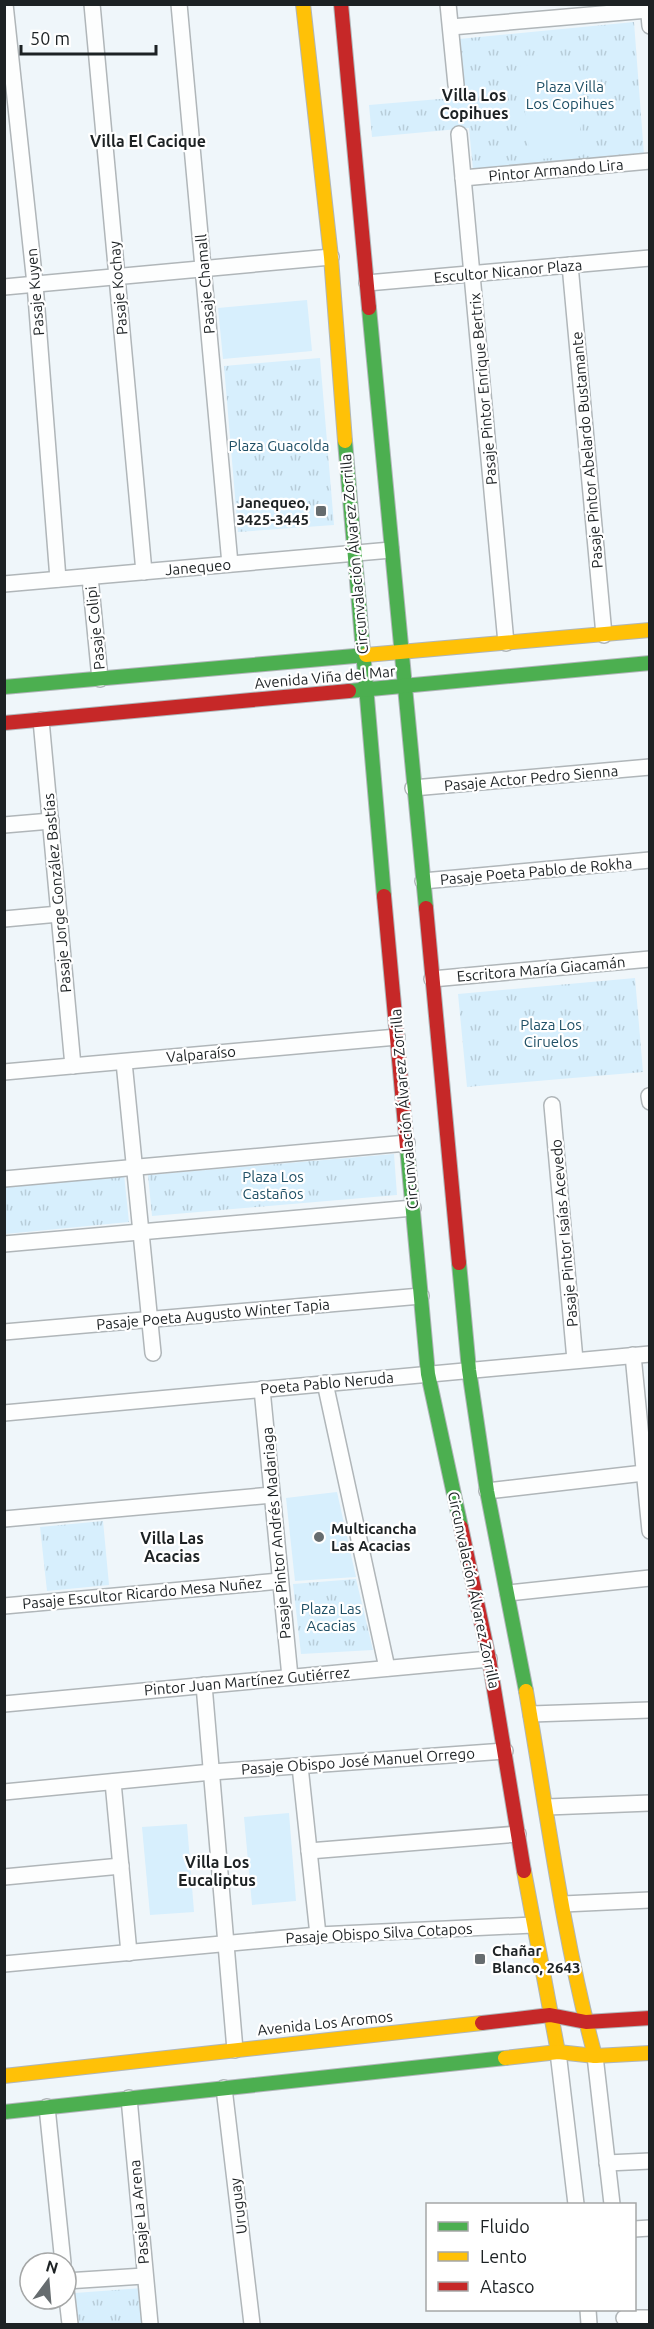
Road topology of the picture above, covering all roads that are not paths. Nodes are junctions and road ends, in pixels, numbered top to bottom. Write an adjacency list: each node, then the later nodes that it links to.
1 (5, 4): 20 (street, Pasaje Kuyen)
2 (92, 4): 19 (street, Pasaje Kochay)
3 (179, 4): 17 (street, Pasaje Chamall)
4 (303, 4): 14 (main road, Circunvalación Álvarez Zorrilla)
5 (341, 4): 21 (main road, Circunvalación Álvarez Zorrilla)
6 (448, 4): 9 (street)
7 (648, 7): 8 (street); 9 (street)
8 (650, 26)
9 (451, 27): 10 (street)
10 (456, 85)
11 (459, 134): 13 (street, Pasaje Pintor Enrique Bertrix)
12 (650, 161): 13 (street, Pintor Armando Lira)
13 (463, 178): 18 (street, Pasaje Pintor Enrique Bertrix)
14 (331, 257): 17 (street); 24 (main road, Circunvalación Álvarez Zorrilla)
15 (650, 258): 16 (street, Escultor Nicanor Plaza)
16 (570, 265): 18 (street, Escultor Nicanor Plaza); 31 (street, Pasaje Pintor Abelardo Bustamante)
17 (203, 269): 19 (street); 25 (street, Pasaje Chamall)
18 (472, 274): 21 (street, Escultor Nicanor Plaza); 32 (street, Pasaje Pintor Enrique Bertrix)
19 (117, 276): 20 (street); 26 (street, Pasaje Kochay)
20 (36, 284): 22 (street); 28 (street, Pasaje Kuyen)
21 (367, 284): 23 (main road, Circunvalación Álvarez Zorrilla)
22 (4, 286)
23 (391, 550): 24 (street, Janequeo); 33 (main road, Circunvalación Álvarez Zorrilla)
24 (353, 553): 25 (street, Janequeo); 34 (main road, Circunvalación Álvarez Zorrilla)
25 (230, 564): 26 (street, Janequeo)
26 (144, 572): 27 (street, Janequeo)
27 (90, 577): 28 (street, Janequeo); 36 (street, Pasaje Colipi)
28 (58, 579): 29 (street, Janequeo)
29 (4, 584)
30 (650, 630): 31 (main road, Avenida Viña del Mar)
31 (604, 634): 32 (main road, Avenida Viña del Mar)
32 (506, 643): 33 (main road, Avenida Viña del Mar)
33 (401, 652): 34 (main road, Avenida Viña del Mar); 37 (main road, Circunvalación Álvarez Zorrilla)
34 (362, 656): 36 (main road, Avenida Viña del Mar); 39 (main road, Circunvalación Álvarez Zorrilla)
35 (650, 663): 37 (main road, Avenida Viña del Mar)
36 (100, 679): 38 (main road, Avenida Viña del Mar)
37 (404, 686): 39 (main road, Avenida Viña del Mar); 43 (main road, Circunvalación Álvarez Zorrilla)
38 (4, 687)
39 (365, 689): 40 (main road, Avenida Viña del Mar); 52 (main road, Circunvalación Álvarez Zorrilla)
40 (41, 720): 41 (main road, Avenida Viña del Mar); 44 (street, Pasaje Jorge González Bastías)
41 (4, 723)
42 (650, 767): 43 (street, Pasaje Actor Pedro Sienna)
43 (413, 788): 47 (main road, Circunvalación Álvarez Zorrilla)
44 (51, 821): 45 (street); 48 (street, Pasaje Jorge González Bastías)
45 (4, 825)
46 (650, 860): 47 (street, Pasaje Poeta Pablo de Rokha)
47 (423, 882): 51 (main road, Circunvalación Álvarez Zorrilla)
48 (59, 914): 49 (street); 54 (street, Pasaje Jorge González Bastías)
49 (4, 919)
50 (650, 959): 51 (street, Escritora María Giacamán)
51 (432, 980): 72 (main road, Circunvalación Álvarez Zorrilla)
52 (397, 1036): 53 (street, Valparaíso); 59 (main road, Circunvalación Álvarez Zorrilla)
53 (124, 1062): 54 (street, Valparaíso); 60 (street)
54 (73, 1066): 55 (street, Valparaíso)
55 (4, 1072)
56 (649, 1096): 57 (street)
57 (650, 1102)
58 (552, 1105): 71 (street, Pasaje Pintor Isaías Acevedo)
59 (407, 1143): 60 (street); 62 (main road, Circunvalación Álvarez Zorrilla)
60 (134, 1167): 61 (street); 63 (street)
61 (4, 1179)
62 (413, 1208): 63 (street); 65 (main road, Circunvalación Álvarez Zorrilla)
63 (140, 1232): 64 (street); 66 (street)
64 (4, 1244)
65 (421, 1296): 66 (street, Pasaje Poeta Augusto Winter Tapia); 73 (main road, Circunvalación Álvarez Zorrilla)
66 (149, 1320): 67 (street, Pasaje Poeta Augusto Winter Tapia); 68 (street)
67 (4, 1332)
68 (153, 1353)
69 (650, 1354): 70 (street, Poeta Pablo Neruda)
70 (633, 1355): 71 (street, Poeta Pablo Neruda); 77 (street)
71 (575, 1360): 72 (street, Poeta Pablo Neruda)
72 (469, 1370): 73 (street, Poeta Pablo Neruda); 78 (main road, Circunvalación Álvarez Zorrilla)
73 (428, 1374): 74 (street, Poeta Pablo Neruda); 86 (main road, Circunvalación Álvarez Zorrilla)
74 (326, 1383): 75 (street, Poeta Pablo Neruda); 87 (street)
75 (262, 1389): 76 (street, Poeta Pablo Neruda); 79 (street, Pasaje Pintor Andrés Madariaga)
76 (4, 1413)
77 (644, 1473): 78 (street); 81 (street)
78 (487, 1491): 84 (main road, Circunvalación Álvarez Zorrilla)
79 (273, 1495): 80 (street); 83 (street, Pasaje Pintor Andrés Madariaga)
80 (4, 1520)
81 (650, 1532)
82 (650, 1578): 84 (street)
83 (280, 1581): 85 (street, Pasaje Escultor Ricardo Mesa Nuñez); 88 (street, Pasaje Pintor Andrés Madariaga)
84 (508, 1593): 92 (main road, Circunvalación Álvarez Zorrilla)
85 (4, 1606)
86 (489, 1659): 87 (street, Pintor Juan Martínez Gutiérrez); 93 (main road, Circunvalación Álvarez Zorrilla)
87 (387, 1668): 88 (street, Pintor Juan Martínez Gutiérrez)
88 (290, 1677): 89 (street, Pintor Juan Martínez Gutiérrez)
89 (204, 1685): 90 (street, Pintor Juan Martínez Gutiérrez); 95 (street)
90 (4, 1704)
91 (650, 1710): 92 (street)
92 (531, 1714): 99 (main road, Circunvalación Álvarez Zorrilla)
93 (505, 1751): 94 (street, Pasaje Obispo José Manuel Orrego); 100 (main road, Circunvalación Álvarez Zorrilla)
94 (300, 1766): 95 (street, Pasaje Obispo José Manuel Orrego); 101 (street)
95 (212, 1772): 96 (street, Pasaje Obispo José Manuel Orrego); 108 (street)
96 (113, 1782): 97 (street, Pasaje Obispo José Manuel Orrego); 102 (street)
97 (4, 1792)
98 (650, 1803): 99 (street)
99 (547, 1807): 105 (main road, Circunvalación Álvarez Zorrilla)
100 (518, 1833): 101 (street); 106 (main road, Circunvalación Álvarez Zorrilla)
101 (309, 1851): 107 (street)
102 (121, 1866): 103 (street); 109 (street)
103 (4, 1877)
104 (650, 1900): 105 (street)
105 (563, 1904): 113 (main road, Circunvalación Álvarez Zorrilla)
106 (532, 1925): 107 (street, Pasaje Obispo Silva Cotapos); 111 (main road, Circunvalación Álvarez Zorrilla)
107 (318, 1935): 108 (street, Pasaje Obispo Silva Cotapos)
108 (226, 1943): 109 (street, Pasaje Obispo Silva Cotapos); 114 (street)
109 (129, 1953): 110 (street, Pasaje Obispo Silva Cotapos)
110 (4, 1964)
111 (550, 2015): 113 (main road, Avenida Los Aromos); 114 (main road, Avenida Los Aromos); 115 (main road, Circunvalación Álvarez Zorrilla)
112 (650, 2018): 113 (main road, Avenida Los Aromos)
113 (586, 2022): 117 (main road, Circunvalación Álvarez Zorrilla)
114 (235, 2050): 118 (main road, Avenida Los Aromos)
115 (558, 2052): 117 (main road); 119 (main road); 125 (street, Circunvalación Álvarez Zorrilla)
116 (650, 2053): 117 (main road)
117 (596, 2056): 124 (street, Circunvalación Álvarez Zorrilla)
118 (4, 2076)
119 (224, 2088): 120 (main road); 133 (street, Uruguay)
120 (129, 2098): 121 (main road); 128 (street, Pasaje La Arena)
121 (47, 2107): 122 (main road); 127 (street)
122 (4, 2112)
123 (650, 2161): 124 (street)
124 (607, 2163): 126 (street, Circunvalación Álvarez Zorrilla)
125 (576, 2203)
126 (612, 2203)
127 (62, 2251)
128 (144, 2276): 129 (street); 132 (street, Pasaje La Arena)
129 (78, 2280)
130 (624, 2318): 131 (street)
131 (650, 2318)
132 (150, 2325)
133 (252, 2325)

